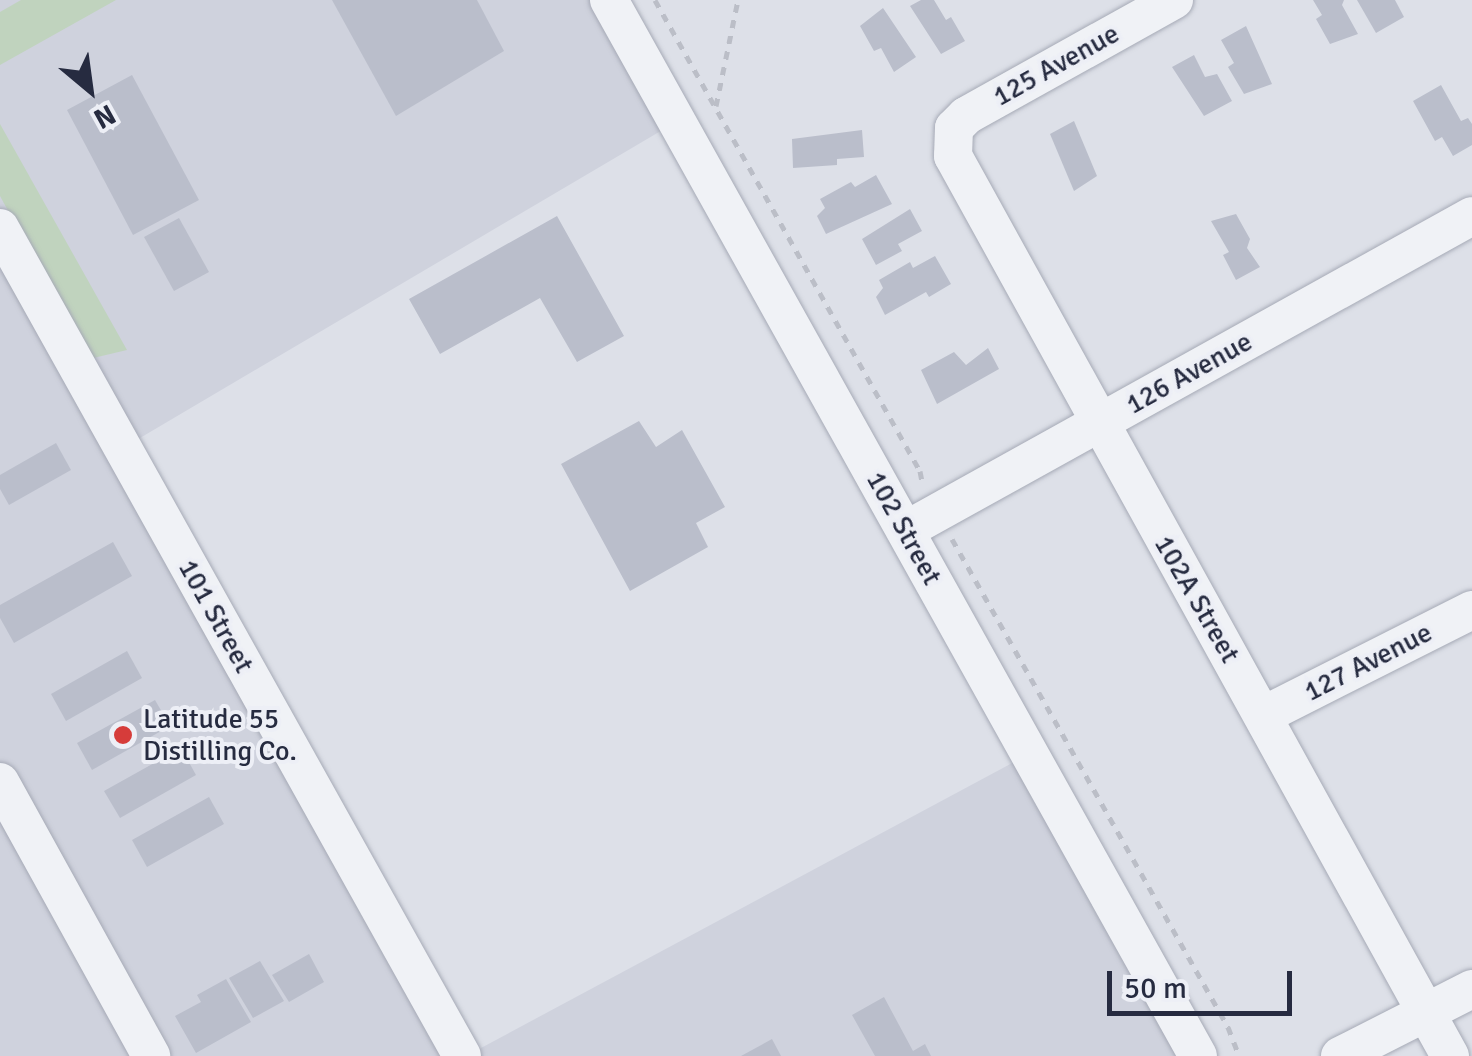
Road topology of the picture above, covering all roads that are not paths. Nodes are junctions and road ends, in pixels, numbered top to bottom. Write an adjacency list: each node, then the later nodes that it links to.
1 (609, 0): 7 (street, 102 Street)
2 (1170, 1): 3 (street, 125 Avenue)
3 (950, 141): 6 (street, 102A Street)
4 (1472, 216): 6 (street, 126 Avenue)
5 (0, 228): 14 (street, 101 Street)
6 (1098, 424): 7 (street, 126 Avenue); 9 (street, 102A Street)
7 (906, 530): 15 (street, 102 Street)
8 (1472, 610): 9 (street, 127 Avenue)
9 (1264, 715): 12 (street, 102A Street)
10 (0, 782): 13 (street)
11 (1472, 989): 12 (street)
12 (1425, 1012): 16 (street); 17 (street, 102A Street)
13 (151, 1056)
14 (462, 1056)
15 (1198, 1056)
16 (1340, 1056)
17 (1450, 1056)

